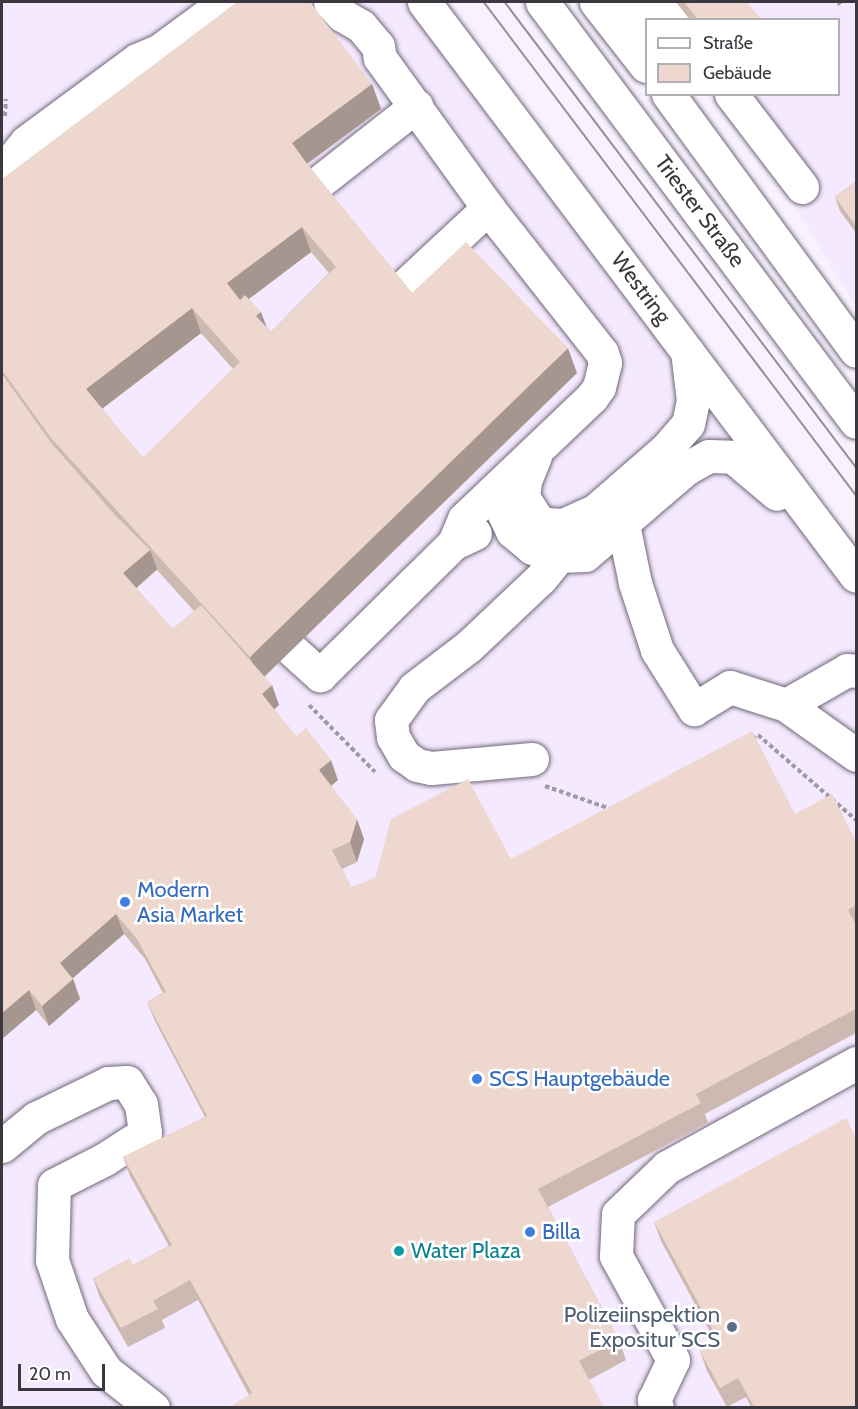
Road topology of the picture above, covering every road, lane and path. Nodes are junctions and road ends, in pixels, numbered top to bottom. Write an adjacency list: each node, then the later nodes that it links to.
1 (225, 2): 10 (main road)
2 (424, 2): 23 (main road, Westring)
3 (542, 2): 25 (main road, Triester Straße)
4 (596, 2): 11 (main road)
5 (628, 2): 9 (main road)
6 (659, 2): 8 (main road)
7 (336, 8): 15 (main road)
8 (671, 18)
9 (645, 41)
10 (160, 51): 16 (main road); 16 (main road)
11 (645, 65)
12 (733, 96): 20 (main road)
13 (672, 98): 24 (main road, Triester Straße)
14 (6, 99): 17 (path)
15 (416, 106): 19 (main road); 21 (main road)
16 (102, 110): 18 (main road)
17 (2, 121)
18 (3, 171)
19 (314, 186)
20 (802, 187)
21 (488, 208): 22 (main road); 26 (main road)
22 (399, 291)
23 (687, 349): 28 (main road); 29 (main road, Westring)
24 (856, 351)
25 (856, 422)
26 (538, 450): 27 (main road); 28 (main road)
27 (500, 487): 30 (main road); 31 (main road)
28 (609, 517): 29 (main road); 32 (main road); 37 (main road)
29 (811, 517): 33 (main road, Westring)
30 (454, 521): 31 (main road); 34 (main road)
31 (512, 531): 32 (main road)
32 (559, 556): 40 (main road)
33 (856, 576)
34 (292, 650)
35 (856, 671): 37 (main road)
36 (302, 698): 41 (path)
37 (786, 705): 39 (main road)
38 (748, 741): 43 (path)
39 (856, 755)
40 (534, 771): 42 (path)
41 (383, 780)
42 (621, 804)
43 (856, 820)
44 (856, 1063): 47 (main road)
45 (2, 1146): 46 (main road)
46 (153, 1407)
47 (657, 1407)

